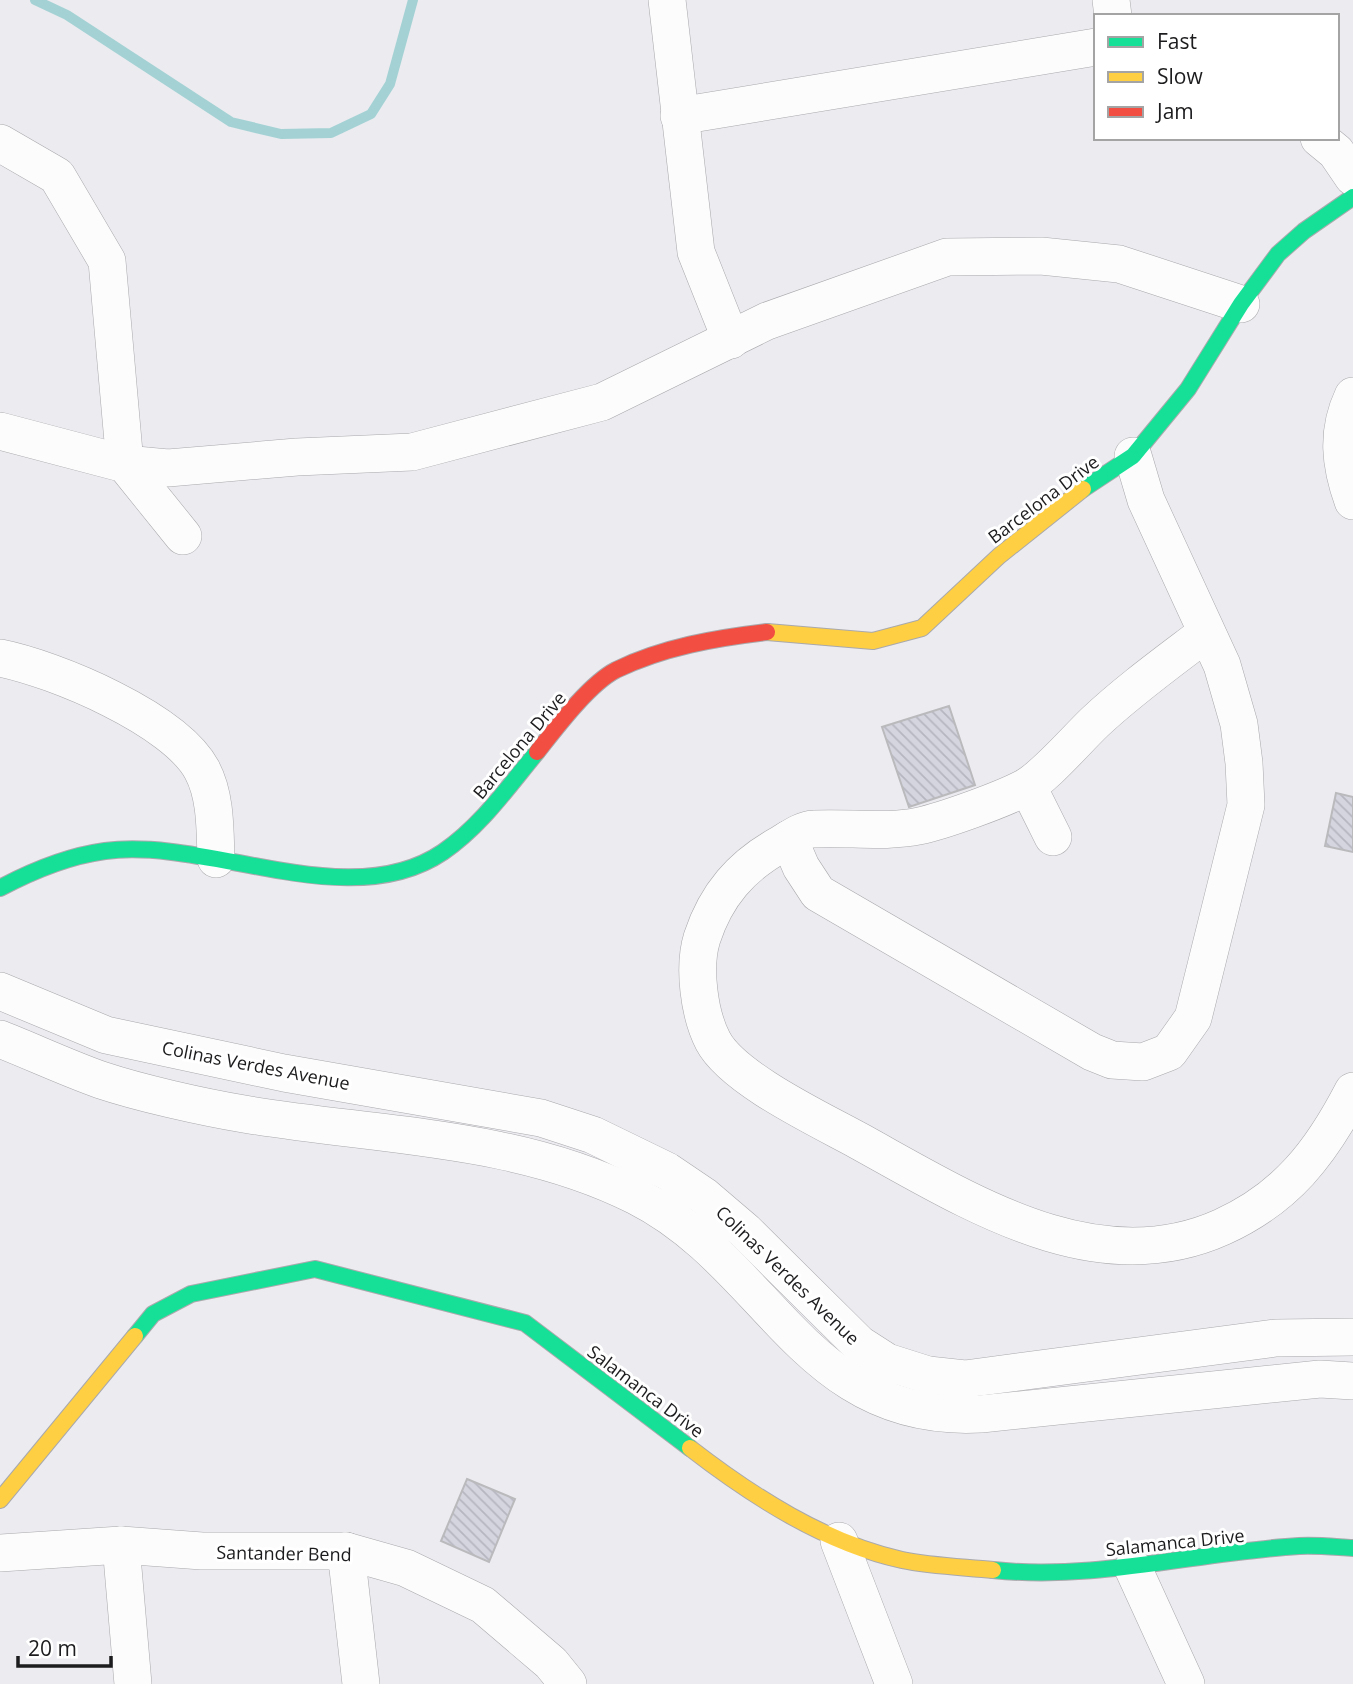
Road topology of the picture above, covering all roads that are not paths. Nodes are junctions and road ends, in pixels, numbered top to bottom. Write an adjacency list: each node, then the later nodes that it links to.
1 (667, 0): 3 (street)
2 (1094, 47): 3 (street)
3 (679, 116): 9 (street)
4 (1321, 140): 6 (street)
5 (0, 143): 13 (street)
6 (1353, 177)
7 (1353, 197): 8 (street, Barcelona Drive)
8 (1241, 304): 9 (street); 12 (street, Barcelona Drive)
9 (731, 340): 13 (street)
10 (1353, 397): 14 (street)
11 (0, 431): 13 (street)
12 (1133, 456): 16 (street); 21 (street, Barcelona Drive)
13 (124, 464): 15 (street)
14 (1353, 501)
15 (183, 536)
16 (1206, 633): 18 (street); 20 (street)
17 (0, 658): 21 (street)
18 (1028, 787): 19 (street); 20 (street)
19 (1054, 837)
20 (789, 839): 25 (street)
21 (216, 859): 22 (street, Barcelona Drive)
22 (0, 888)
23 (0, 991): 26 (street, Colinas Verdes Avenue)
24 (0, 1039): 27 (street, Colinas Verdes Avenue)
25 (1353, 1091)
26 (1353, 1337)
27 (1353, 1381)
28 (0, 1500): 29 (street, Salamanca Drive)
29 (839, 1541): 34 (street, Salamanca Drive); 38 (street)
30 (121, 1545): 32 (street, Santander Bend); 33 (street, Santander Bend); 35 (street)
31 (1353, 1548): 34 (street, Salamanca Drive)
32 (345, 1551): 36 (street); 37 (street, Santander Bend)
33 (0, 1553)
34 (1133, 1568): 39 (street)
35 (134, 1684)
36 (361, 1684)
37 (568, 1684)
38 (894, 1684)
39 (1186, 1684)

